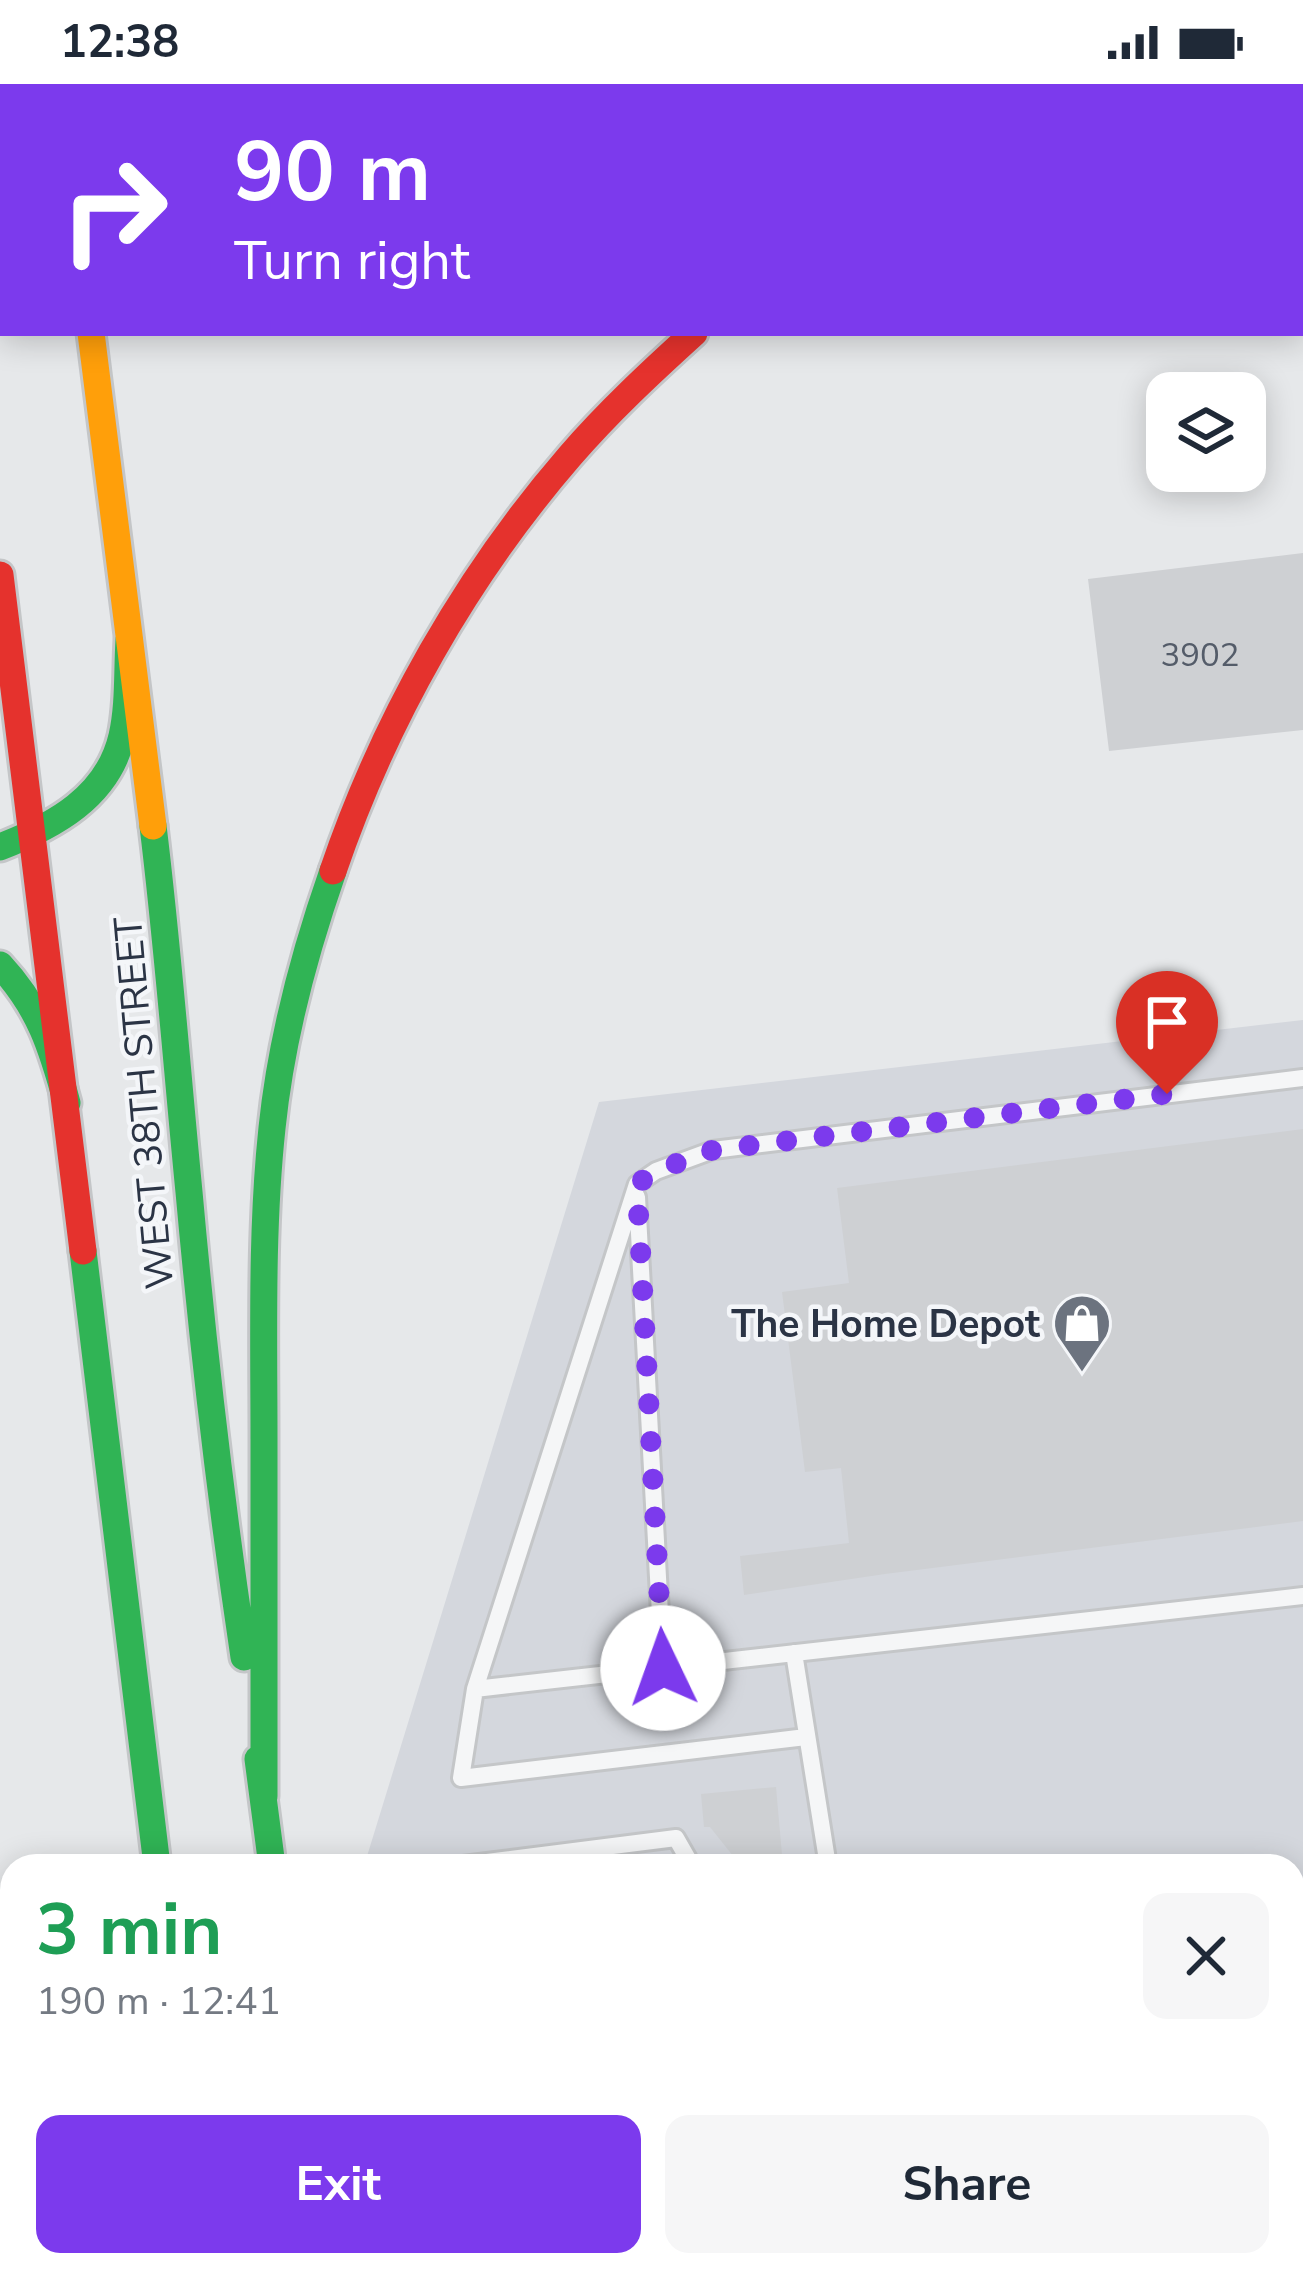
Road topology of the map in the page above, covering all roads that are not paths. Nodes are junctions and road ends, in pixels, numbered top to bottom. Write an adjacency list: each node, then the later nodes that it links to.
1 (91, 336): 4 (main road, WEST 38TH STREET)
2 (691, 336): 16 (main road)
3 (0, 574): 5 (main road, WEST 38TH STREET)
4 (129, 640): 5 (main road); 16 (main road, WEST 38TH STREET)
5 (33, 835): 6 (main road); 9 (main road, WEST 38TH STREET)
6 (0, 848)
7 (0, 965): 9 (main road)
8 (1303, 1078): 10 (lane)
9 (67, 1103): 17 (main road, WEST 38TH STREET)
10 (637, 1184): 13 (lane); 14 (lane)
11 (1302, 1598): 12 (lane)
12 (794, 1653): 13 (lane); 15 (lane)
13 (663, 1668): 14 (lane)
14 (475, 1689): 15 (lane)
15 (806, 1737): 21 (lane)
16 (264, 1796): 18 (main road, WEST 38TH STREET)
17 (156, 1854)
18 (271, 1854)
19 (550, 1854): 20 (lane)
20 (685, 1854)
21 (826, 1854)

